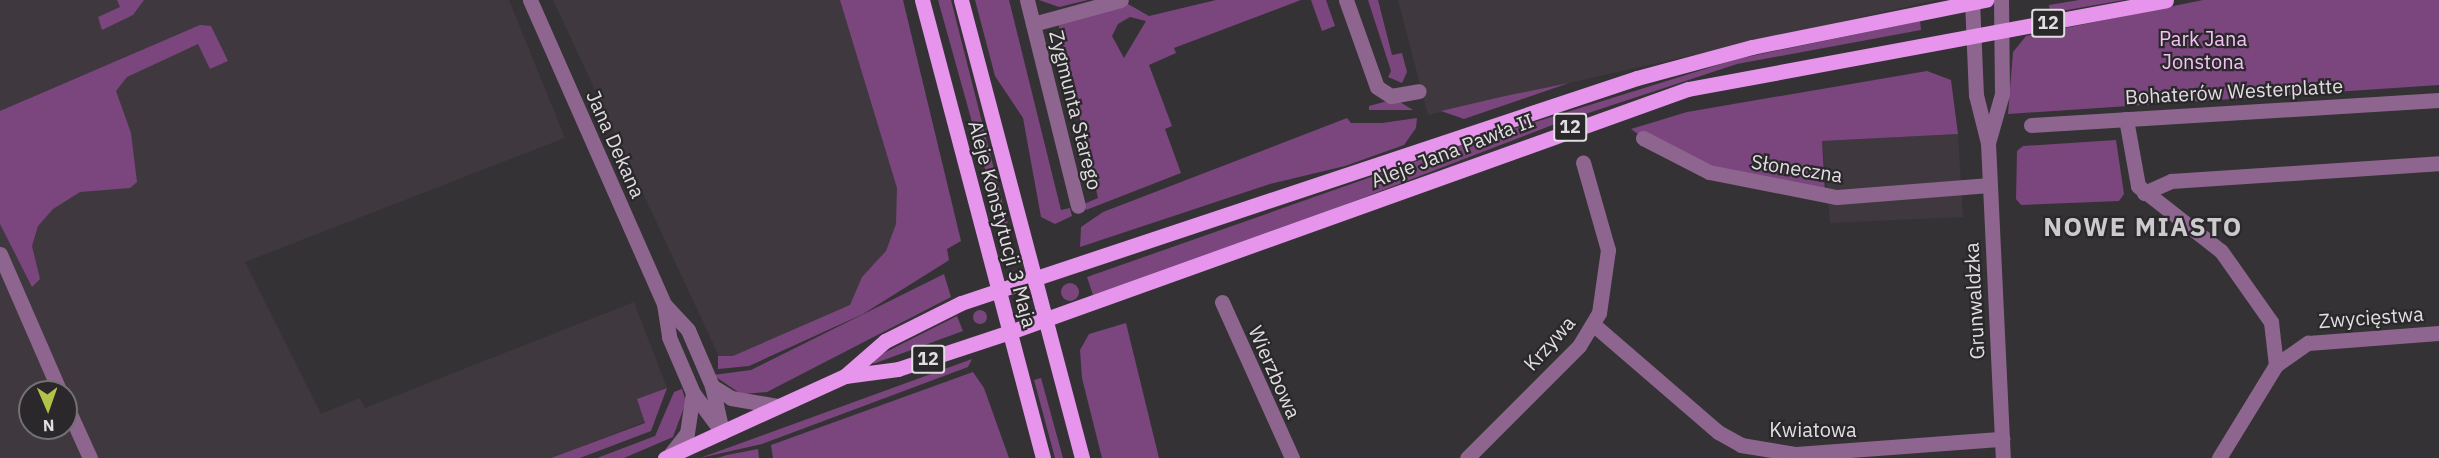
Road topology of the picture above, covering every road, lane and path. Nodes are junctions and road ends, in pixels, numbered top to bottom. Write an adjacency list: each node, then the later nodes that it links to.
1 (530, 0): 28 (street, Jana Dekana)
2 (922, 0): 26 (main road, Aleje Konstytucji 3 Maja)
3 (961, 0): 25 (main road, Aleje Konstytucji 3 Maja)
4 (1027, 0): 10 (street, Zygmunta Starego)
5 (1121, 0): 10 (street, Zygmunta Starego)
6 (1346, 0): 13 (street)
7 (2001, 0): 11 (street, Grunwaldzka)
8 (2166, 0): 11 (main road, Aleje Jana Pawła II / 12)
9 (1976, 1): 12 (street, Grunwaldzka); 25 (main road, Aleje Jana Pawła II / 12)
10 (1033, 24): 23 (street, Zygmunta Starego)
11 (2001, 31): 12 (main road, Aleje Jana Pawła II / 12); 18 (street, Grunwaldzka)
12 (1973, 37): 18 (street, Grunwaldzka); 29 (main road, Aleje Jana Pawła II / 12)
13 (1419, 91)
14 (2439, 100): 15 (street, Bohaterów Westerplatte)
15 (2126, 119): 16 (street, Bohaterów Westerplatte); 22 (street)
16 (2031, 124)
17 (1643, 138): 21 (street, Słoneczna)
18 (1988, 142): 21 (street, Grunwaldzka)
19 (1583, 162): 30 (street, Krzywa)
20 (2439, 163): 22 (street)
21 (1990, 185): 41 (street, Grunwaldzka)
22 (2144, 193): 33 (street)
23 (1078, 207)
24 (0, 254): 35 (street)
25 (1034, 280): 26 (main road, Aleje Jana Pawła II / 12); 29 (main road, Aleje Konstytucji 3 Maja)
26 (999, 290): 31 (main road, Aleje Konstytucji 3 Maja); 34 (main road, 12)
27 (1222, 302): 46 (street, Wierzbowa)
28 (664, 304): 36 (street, Jana Dekana); 37 (street, Jana Dekana)
29 (1045, 320): 31 (main road, Aleje Jana Pawła II / 12); 45 (main road, Aleje Konstytucji 3 Maja)
30 (1594, 326): 41 (street, Kwiatowa); 47 (street, Krzywa)
31 (1010, 332): 34 (main road, 12); 44 (main road, Aleje Konstytucji 3 Maja)
32 (2439, 333): 33 (street, Zwycięstwa)
33 (2276, 365): 49 (street)
34 (845, 376): 38 (main road, 12)
35 (55, 380)
36 (712, 386): 38 (street); 40 (street, Jana Dekana)
37 (693, 393): 40 (street, Jana Dekana); 42 (street)
38 (778, 406): 40 (main road, 12)
39 (78, 432): 43 (street)
40 (722, 432): 42 (main road, 12)
41 (2002, 440): 48 (street, Grunwaldzka)
42 (667, 457)
43 (90, 458)
44 (1043, 458)
45 (1082, 458)
46 (1292, 458)
47 (1468, 458)
48 (2003, 458)
49 (2219, 458)

